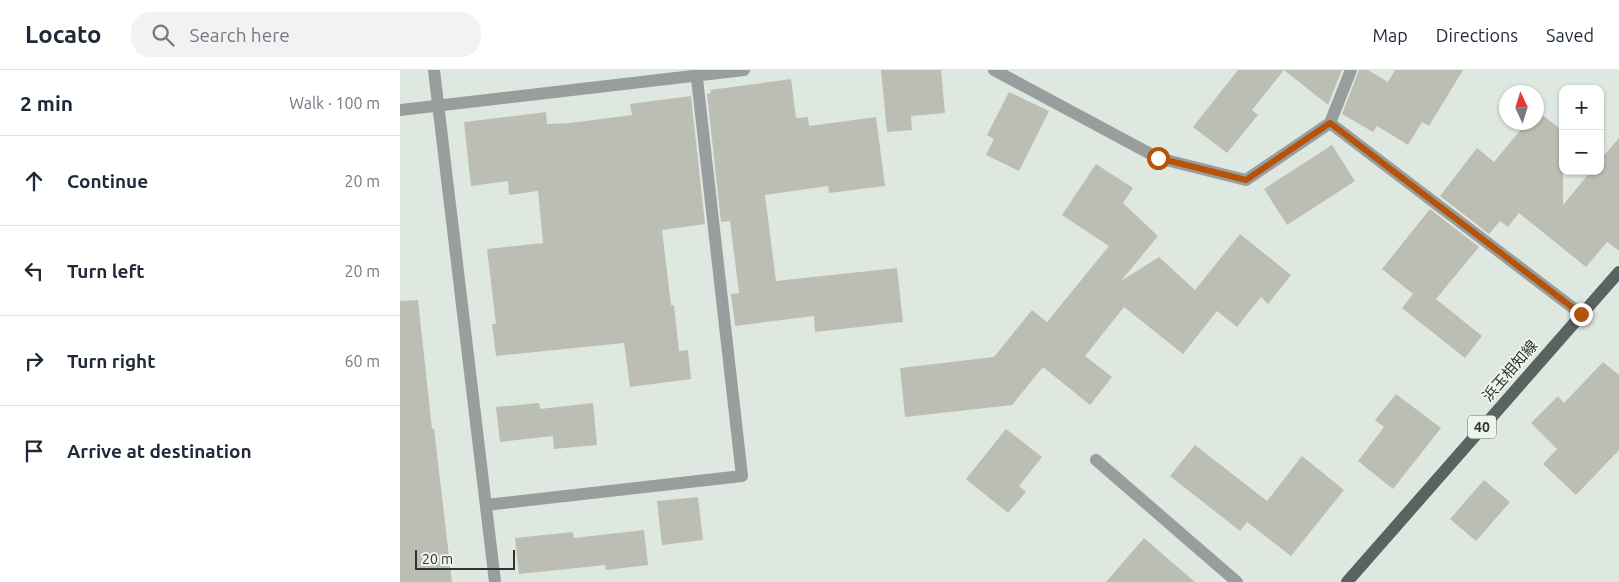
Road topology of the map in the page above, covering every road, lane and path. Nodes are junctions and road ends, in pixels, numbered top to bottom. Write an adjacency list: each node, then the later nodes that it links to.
1 (434, 70): 6 (street)
2 (744, 70): 5 (street)
3 (994, 70): 8 (street)
4 (1351, 70): 8 (street)
5 (697, 73): 6 (street); 12 (street)
6 (438, 105): 7 (street); 12 (street)
7 (400, 110)
8 (1330, 123): 10 (street)
9 (1619, 272): 10 (main road, 浜玉相知線 / 40)
10 (1581, 314): 15 (main road, 浜玉相知線 / 40)
11 (1096, 460): 14 (street)
12 (486, 505): 13 (street)
13 (495, 582)
14 (1237, 582)
15 (1347, 582)

